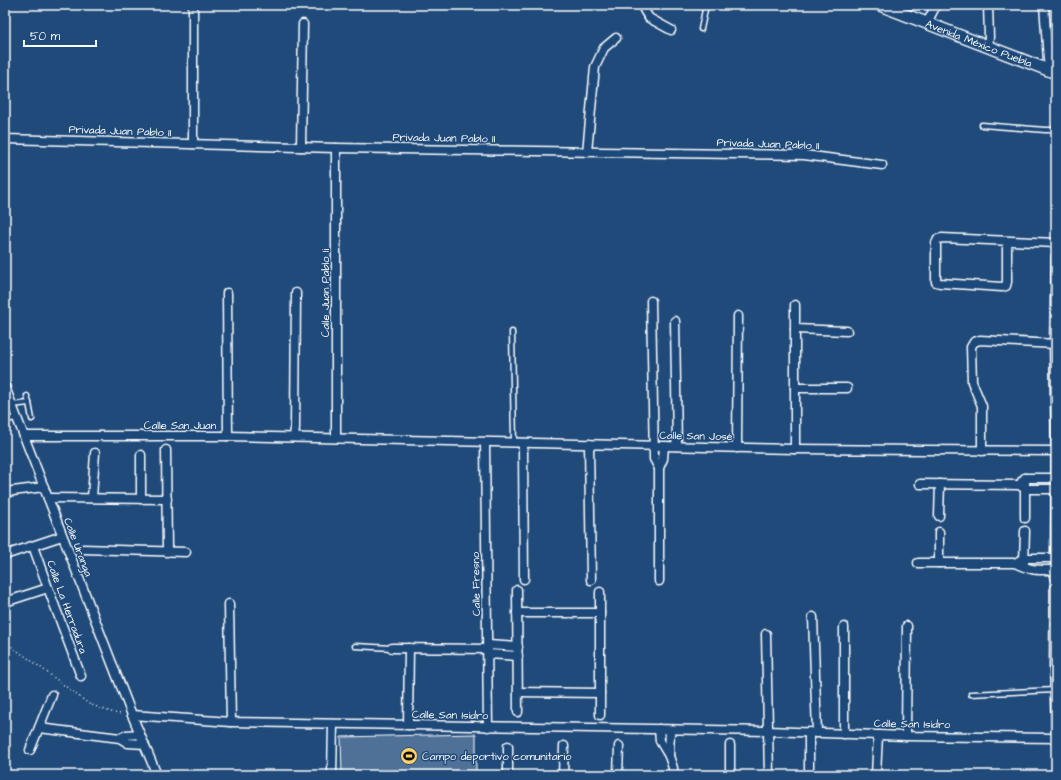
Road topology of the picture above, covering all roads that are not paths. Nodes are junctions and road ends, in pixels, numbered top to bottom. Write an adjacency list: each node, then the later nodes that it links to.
1 (194, 5): 19 (street)
2 (644, 5): 12 (street)
3 (706, 5): 11 (lane)
4 (880, 5): 8 (main road, Avenida México Puebla)
5 (936, 5): 9 (street)
6 (988, 5): 14 (street)
7 (1044, 5): 15 (street)
8 (897, 8): 9 (main road, Avenida México Puebla)
9 (927, 23): 14 (main road, Avenida México Puebla)
10 (303, 24): 20 (street)
11 (701, 29)
12 (671, 30)
13 (616, 38): 22 (street)
14 (988, 47): 15 (main road, Avenida México Puebla)
15 (1053, 72)
16 (982, 125): 17 (lane)
17 (1056, 130)
18 (5, 139): 19 (street, Privada Juan Pablo II)
19 (193, 144): 20 (street, Privada Juan Pablo II)
20 (301, 147): 21 (street, Privada Juan Pablo II)
21 (336, 148): 22 (street, Privada Juan Pablo II); 50 (street, Calle Juan Pablo Ii)
22 (587, 152): 23 (street, Privada Juan Pablo II)
23 (882, 165)
24 (1007, 241): 24 (street); 25 (street)
25 (1056, 243)
26 (1056, 256): 36 (street)
27 (226, 293): 48 (street)
28 (296, 293): 49 (street)
29 (651, 301): 55 (street)
30 (795, 305): 33 (street)
31 (738, 316): 58 (street)
32 (675, 321): 57 (street)
33 (795, 329): 34 (street); 39 (street)
34 (846, 331)
35 (512, 332): 52 (lane)
36 (1055, 344): 37 (street); 61 (street)
37 (1055, 375): 62 (street)
38 (5, 387): 43 (street, Calle Uranga)
39 (795, 388): 40 (street); 59 (street)
40 (847, 388)
41 (28, 396): 42 (lane)
42 (29, 403): 43 (lane); 45 (lane)
43 (12, 405): 44 (street, Calle Uranga)
44 (17, 418): 46 (lane); 47 (street, Calle Uranga)
45 (32, 419)
46 (5, 420)
47 (25, 436): 48 (street, Calle San Juan); 69 (street, Calle Uranga)
48 (228, 436): 49 (street, Calle San Juan)
49 (294, 437): 50 (street, Calle San Juan)
50 (336, 438): 51 (street, Calle San José)
51 (485, 442): 52 (street, Calle San José); 112 (street, Calle Fresno)
52 (514, 442): 53 (street, Calle San José)
53 (523, 443): 54 (street, Calle San José); 94 (street)
54 (588, 444): 55 (street, Calle San José); 95 (street)
55 (654, 446): 56 (street, Calle San José); 65 (street)
56 (664, 446): 57 (street, Calle San José); 65 (street)
57 (677, 446): 58 (street, Calle San José)
58 (737, 448): 59 (street, Calle San José)
59 (795, 449): 61 (street, Calle San José)
60 (166, 450): 76 (street)
61 (982, 450): 62 (street, Calle San José)
62 (1056, 451): 66 (street)
63 (95, 453): 74 (street)
64 (141, 455): 75 (street)
65 (659, 468): 96 (street)
66 (1056, 478): 70 (street); 71 (street)
67 (920, 484): 68 (street)
68 (940, 484): 70 (street); 77 (street)
69 (44, 487): 72 (street); 73 (street, Calle Uranga)
70 (1022, 487): 71 (street); 78 (street)
71 (1056, 489): 88 (street)
72 (5, 492)
73 (48, 498): 74 (street); 81 (street, Calle Uranga)
74 (92, 498): 75 (street)
75 (141, 499): 76 (street)
76 (167, 499): 84 (street)
77 (939, 516)
78 (1025, 518)
79 (1025, 531): 87 (street)
80 (939, 532): 90 (street)
81 (62, 536): 82 (street); 122 (street, Calle Uranga)
82 (33, 546): 86 (street); 97 (street, Calle La Herradura)
83 (83, 549): 84 (street)
84 (167, 552): 85 (street)
85 (186, 552)
86 (5, 555)
87 (1024, 558): 88 (street); 91 (street); 92 (street)
88 (1055, 558): 93 (street)
89 (918, 563): 90 (street)
90 (939, 563): 91 (street)
91 (1015, 563): 92 (street)
92 (1024, 568): 93 (street)
93 (1055, 570): 114 (street)
94 (524, 579)
95 (590, 580)
96 (659, 581)
97 (48, 588): 100 (street); 115 (street, Calle La Herradura)
98 (517, 590): 102 (street)
99 (600, 592): 103 (street)
100 (5, 602)
101 (229, 604): 124 (street)
102 (517, 613): 103 (street); 109 (street)
103 (600, 614): 118 (street)
104 (813, 617): 133 (street)
105 (907, 626): 137 (street)
106 (844, 627): 135 (street)
107 (766, 634): 132 (street)
108 (355, 646): 110 (lane)
109 (518, 647): 112 (street); 113 (street)
110 (392, 648): 111 (street)
111 (409, 648): 112 (street); 126 (street)
112 (488, 650): 113 (street); 127 (street, Calle Fresno)
113 (518, 656): 117 (street)
114 (1055, 666): 116 (street)
115 (81, 676)
116 (1055, 690): 119 (lane); 130 (street)
117 (518, 692): 118 (street); 121 (street)
118 (600, 693): 123 (street)
119 (971, 694)
120 (52, 695): 128 (street)
121 (518, 712)
122 (132, 715): 124 (street, Calle San Isidro); 134 (street, Calle Uranga)
123 (600, 715)
124 (231, 722): 125 (street, Calle San Isidro)
125 (332, 724): 126 (street, Calle San Isidro); 148 (street)
126 (408, 725): 127 (street, Calle San Isidro)
127 (488, 727): 129 (street, Calle San Isidro)
128 (39, 728): 138 (street); 145 (street)
129 (660, 729): 131 (street, Calle San Isidro); 146 (street)
130 (1056, 729)
131 (670, 730): 132 (street, Calle San Isidro); 146 (street)
132 (768, 731): 133 (street, Calle San Isidro); 154 (street)
133 (813, 733): 135 (street, Calle San Isidro); 155 (street)
134 (140, 734): 138 (street); 140 (street, Calle Uranga)
135 (844, 734): 136 (street, Calle San Isidro)
136 (878, 735): 137 (street, Calle San Isidro); 156 (street)
137 (906, 736): 139 (street, Calle San Isidro)
138 (120, 738): 140 (street)
139 (1056, 738)
140 (144, 744): 147 (street, Calle Uranga)
141 (730, 745): 153 (street)
142 (508, 746): 149 (street)
143 (564, 746): 150 (street)
144 (619, 746): 151 (street)
145 (30, 750)
146 (669, 756): 152 (street)
147 (157, 775)
148 (332, 775)
149 (508, 775)
150 (563, 775)
151 (618, 775)
152 (673, 775)
153 (730, 775)
154 (769, 775)
155 (809, 775)
156 (876, 775)

